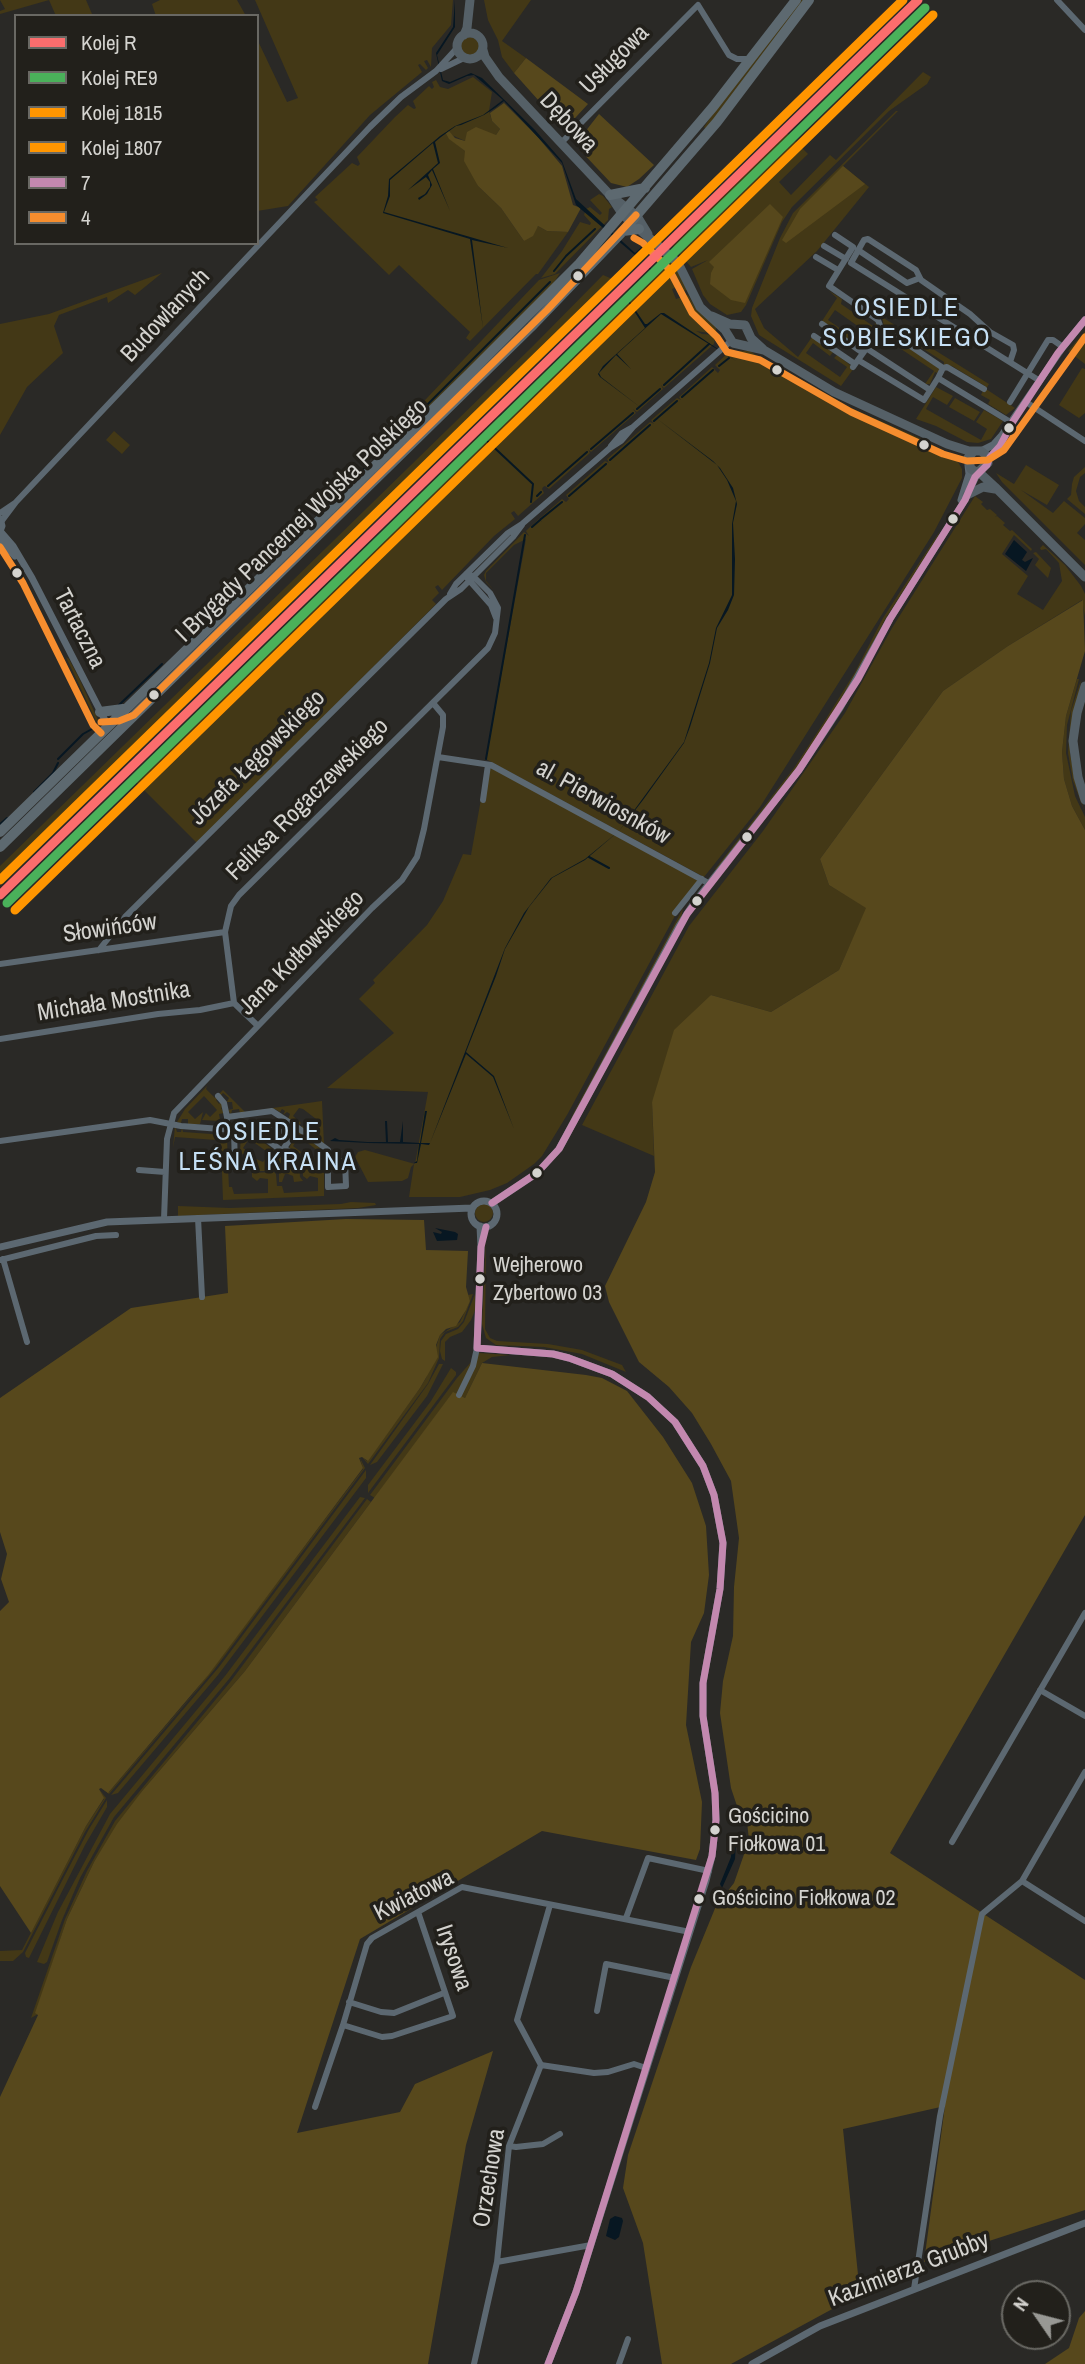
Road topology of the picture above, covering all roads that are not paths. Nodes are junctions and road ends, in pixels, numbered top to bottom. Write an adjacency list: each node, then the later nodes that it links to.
1 (796, 0): 12 (main road, I Brygady Pancernej Wojska Polskiego)
2 (810, 0): 18 (main road, I Brygady Pancernej Wojska Polskiego)
3 (1057, 0): 6 (street)
4 (470, 2): 7 (main road); 8 (main road)
5 (700, 3): 12 (street, Usługowa); 15 (street, Usługowa)
6 (1085, 30)
7 (464, 35): 8 (main road); 9 (main road)
8 (477, 35): 10 (main road)
9 (457, 48): 11 (main road); 13 (street, Budowlanych)
10 (483, 50): 11 (main road); 14 (main road, Dębowa)
11 (469, 59): 13 (street, Budowlanych); 14 (main road, Dębowa)
12 (751, 59): 16 (main road, I Brygady Pancernej Wojska Polskiego)
13 (436, 71): 20 (street, Budowlanych)
14 (499, 77): 15 (main road, Dębowa)
15 (561, 143): 17 (main road, Dębowa)
16 (646, 188): 17 (main road); 18 (main road, I Brygady Pancernej Wojska Polskiego)
17 (610, 195): 18 (main road, Dębowa)
18 (632, 218): 28 (main road); 68 (main road, I Brygady Pancernej Wojska Polskiego); 70 (main road, I Brygady Pancernej Wojska Polskiego)
19 (835, 235): 25 (street)
20 (259, 245)
21 (259, 245): 60 (street, Budowlanych)
22 (824, 246): 25 (street)
23 (858, 250): 27 (street); 27 (street); 40 (street)
24 (816, 257): 26 (street)
25 (846, 258): 26 (street)
26 (838, 271): 32 (street)
27 (920, 278): 40 (street)
28 (710, 316): 30 (main road); 35 (main road)
29 (1085, 320): 37 (street)
30 (736, 324): 33 (main road); 35 (main road)
31 (822, 324): 39 (street)
32 (883, 328): 39 (street); 42 (street)
33 (750, 336): 36 (main road); 38 (main road)
34 (814, 336): 41 (street)
35 (730, 338): 36 (main road); 64 (street, Józefa Łęgowskiego)
36 (741, 345): 38 (main road)
37 (1063, 346): 43 (street); 45 (street)
38 (764, 350): 52 (main road)
39 (864, 350): 41 (street); 47 (street)
40 (1010, 362): 43 (street)
41 (855, 364): 47 (street)
42 (943, 368): 44 (street); 46 (street)
43 (1028, 373): 45 (street); 48 (street)
44 (938, 378): 47 (street); 50 (street)
45 (1040, 381): 49 (street)
46 (984, 389)
47 (930, 390)
48 (1010, 402)
49 (1027, 402): 50 (street); 51 (street)
50 (1010, 425): 53 (street); 54 (street)
51 (1085, 441)
52 (947, 444): 53 (main road); 55 (main road)
53 (977, 452): 54 (main road); 55 (main road)
54 (988, 463): 56 (main road); 57 (main road)
55 (968, 464): 56 (main road); 59 (street)
56 (978, 472): 57 (main road); 58 (street)
57 (997, 489): 58 (main road); 65 (main road)
58 (967, 495): 59 (street)
59 (958, 511): 77 (street)
60 (0, 518): 61 (street)
61 (0, 531): 63 (street, Tartaczna)
62 (0, 540): 63 (street, Tartaczna)
63 (23, 564): 69 (street, Tartaczna)
64 (469, 577): 67 (street, Feliksa Rogaczewskiego); 80 (street, Józefa Łęgowskiego)
65 (1085, 577)
66 (1085, 686): 74 (main road)
67 (433, 703): 71 (street, Jana Kotłowskiego); 79 (street, Feliksa Rogaczewskiego)
68 (127, 708): 69 (main road); 70 (main road, I Brygady Pancernej Wojska Polskiego)
69 (100, 712): 70 (street, Tartaczna)
70 (111, 730): 75 (main road, I Brygady Pancernej Wojska Polskiego); 76 (main road, I Brygady Pancernej Wojska Polskiego)
71 (438, 757): 72 (street, al. Pierwiosnków); 83 (street, Jana Kotłowskiego)
72 (486, 765): 73 (street); 77 (street, al. Pierwiosnków)
73 (483, 800)
74 (1085, 800)
75 (0, 832)
76 (0, 847)
77 (704, 881): 78 (street); 99 (street)
78 (675, 913)
79 (225, 932): 80 (street, Słowińców); 82 (street, Feliksa Rogaczewskiego)
80 (99, 950): 81 (street, Słowińców)
81 (0, 964)
82 (234, 1003): 83 (street); 84 (street, Michała Mostnika)
83 (258, 1026): 87 (street, Jana Kotłowskiego)
84 (0, 1039)
85 (218, 1097): 86 (street)
86 (227, 1117): 89 (street); 90 (street)
87 (170, 1122): 90 (street); 92 (street); 98 (street)
88 (250, 1127): 90 (street); 91 (street); 93 (street)
89 (298, 1128): 91 (street); 95 (street)
90 (230, 1129): 96 (street)
91 (290, 1139): 93 (street)
92 (0, 1142)
93 (284, 1148): 94 (street)
94 (297, 1157)
95 (328, 1162): 95 (street)
96 (235, 1168)
97 (139, 1170): 98 (street)
98 (165, 1171): 102 (street)
99 (494, 1206): 100 (street); 103 (street)
100 (471, 1212): 101 (street); 103 (street)
101 (198, 1218): 102 (street); 107 (street)
102 (164, 1219): 105 (street)
103 (483, 1226): 109 (street)
104 (116, 1235): 106 (street)
105 (0, 1247)
106 (2, 1260): 108 (street)
107 (202, 1297)
108 (27, 1342)
109 (477, 1348): 110 (street); 116 (street)
110 (459, 1395)
111 (1085, 1613): 112 (street)
112 (1040, 1690): 113 (street); 115 (street)
113 (1085, 1716)
114 (1085, 1772): 117 (street)
115 (952, 1842)
116 (709, 1871): 120 (street); 122 (street)
117 (1022, 1881): 121 (street); 136 (street)
118 (550, 1905): 119 (street, Kwiatowa); 120 (street, Kwiatowa); 128 (street)
119 (418, 1912): 124 (street, Irysowa); 125 (street, Kwiatowa)
120 (626, 1918): 122 (street, Kwiatowa)
121 (1084, 1919)
122 (690, 1932): 123 (street)
123 (675, 1978): 126 (street); 129 (street)
124 (444, 1993): 125 (street); 127 (street, Irysowa)
125 (349, 2002): 127 (street, Kwiatowa)
126 (597, 2011)
127 (343, 2025): 130 (street, Kwiatowa)
128 (541, 2066): 129 (street); 132 (street, Orzechowa)
129 (646, 2068): 134 (street)
130 (314, 2107)
131 (560, 2134): 132 (street)
132 (509, 2146): 135 (street, Orzechowa)
133 (1085, 2222): 136 (street, Kazimierza Grubby)
134 (591, 2245): 135 (street); 139 (street)
135 (497, 2262): 138 (street, Orzechowa)
136 (914, 2289): 141 (street, Kazimierza Grubby)
137 (628, 2339): 140 (street)
138 (474, 2364)
139 (548, 2364)
140 (620, 2364)
141 (752, 2364)

